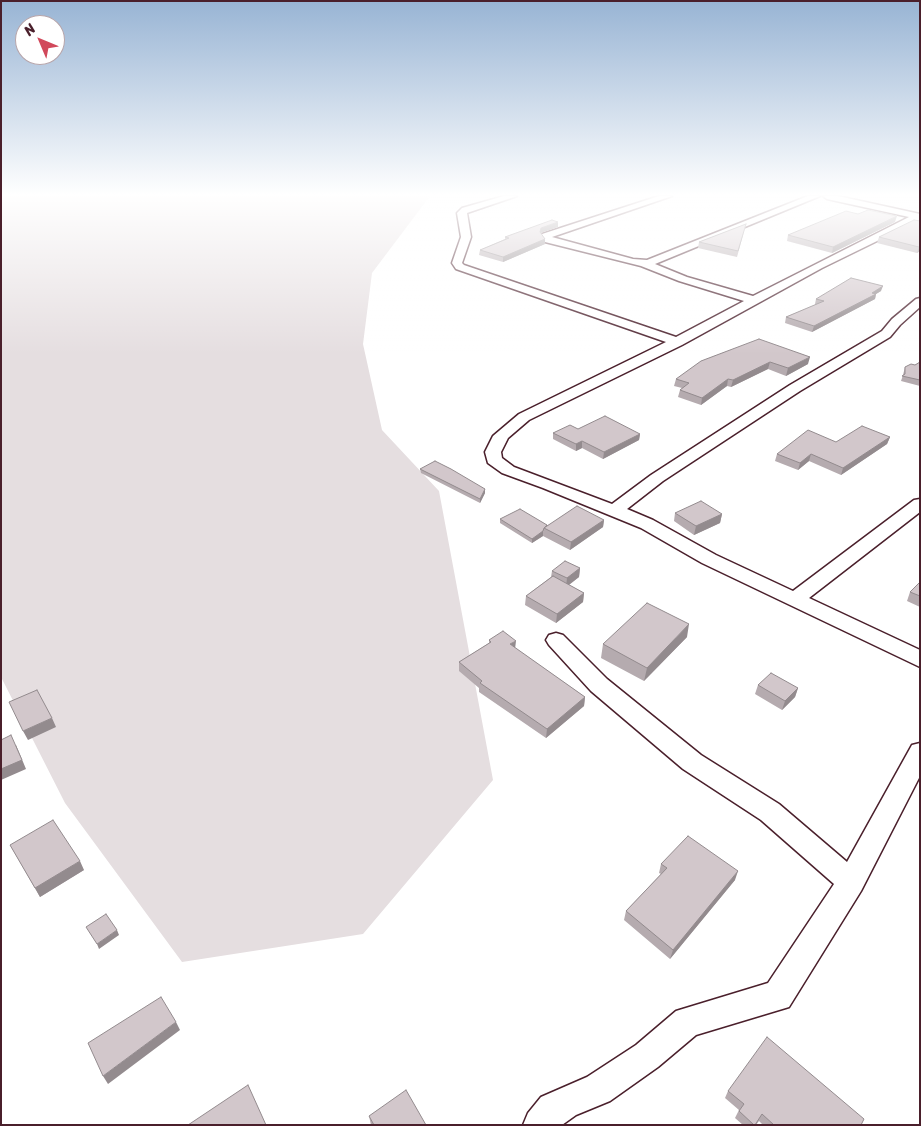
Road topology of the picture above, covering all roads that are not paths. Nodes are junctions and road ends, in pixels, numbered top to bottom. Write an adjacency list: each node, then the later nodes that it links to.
1 (462, 249): 8 (street)
2 (581, 249): 5 (street)
3 (684, 249): 5 (street)
4 (855, 249): 6 (street)
5 (645, 264): 6 (street)
6 (753, 300): 8 (street)
7 (920, 301): 10 (street)
8 (677, 342): 10 (street)
9 (920, 504): 11 (street)
10 (615, 510): 11 (street)
11 (796, 599): 13 (street)
12 (556, 640): 15 (street)
13 (920, 660)
14 (920, 752): 15 (street)
15 (851, 882): 16 (street)
16 (540, 1125)

